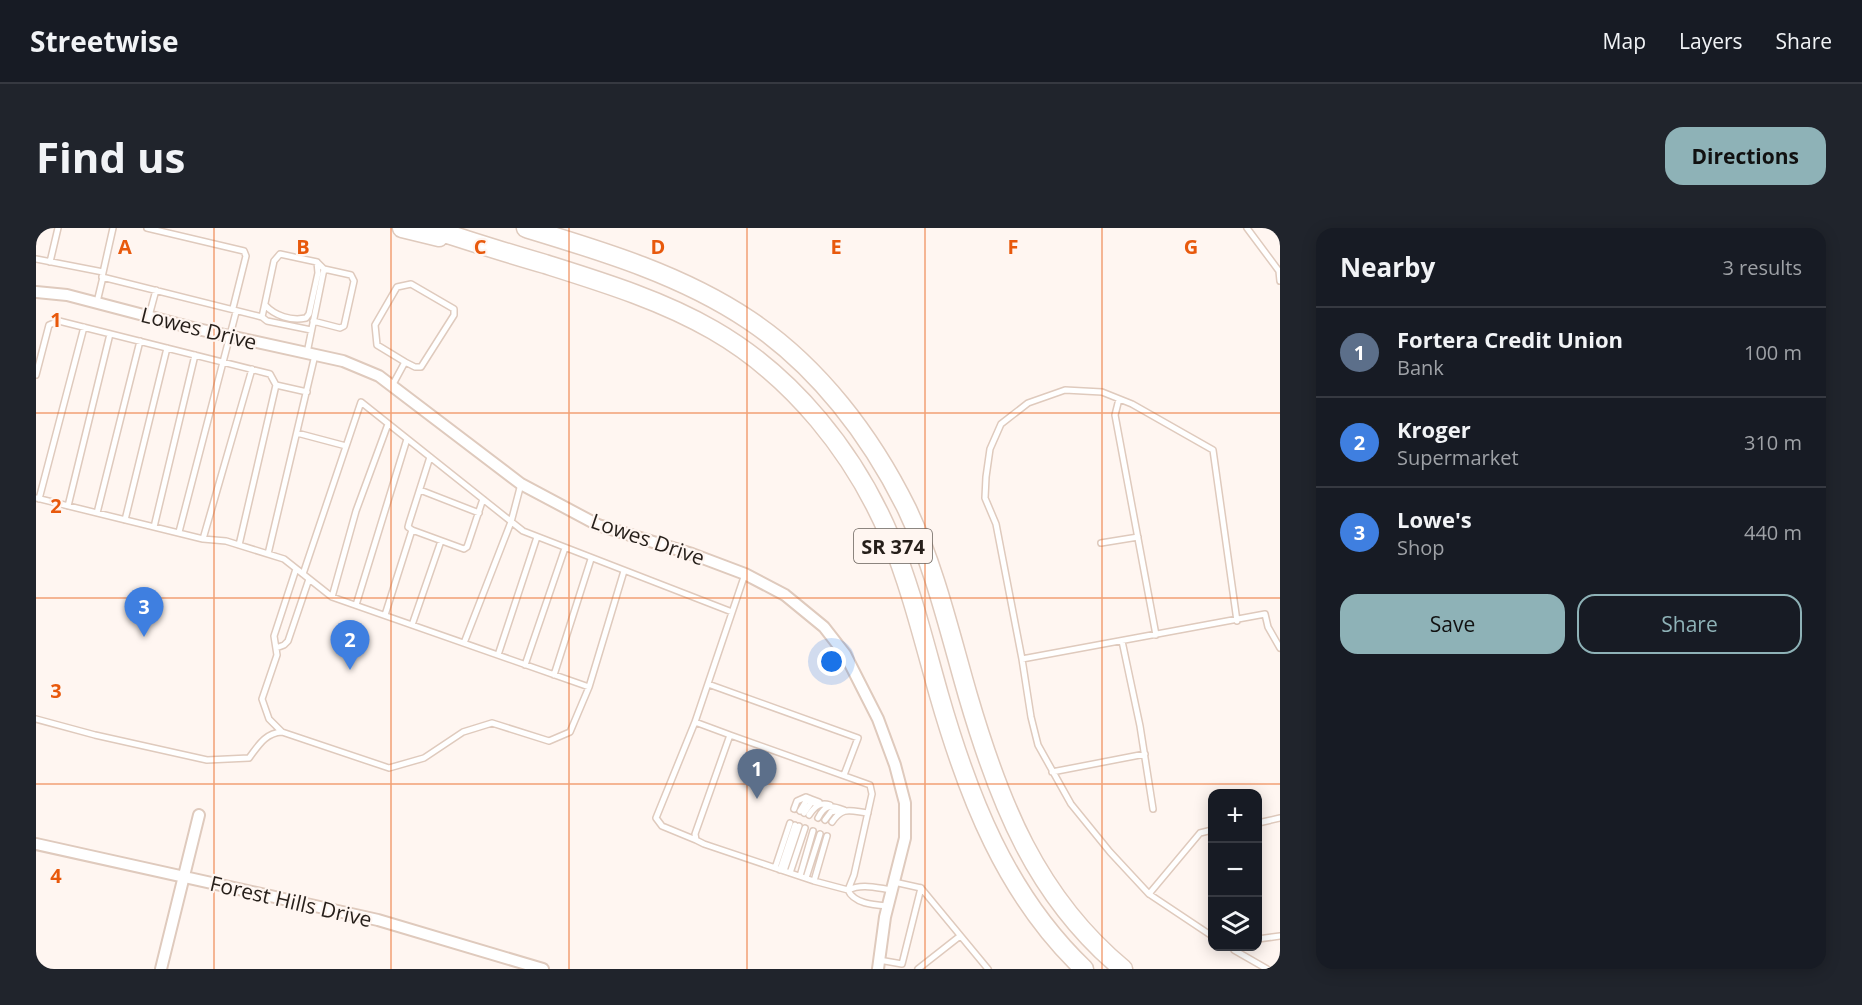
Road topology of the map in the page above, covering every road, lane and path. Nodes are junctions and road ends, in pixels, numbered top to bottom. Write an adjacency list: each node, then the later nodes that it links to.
1 (58, 228): 10 (lane)
2 (113, 228): 15 (lane)
3 (147, 228): 21 (lane)
4 (402, 228): 12 (highway)
5 (428, 228): 12 (highway, SR 374)
6 (526, 228): 14 (highway, SR 374)
7 (566, 228): 14 (highway)
8 (1247, 228): 16 (lane)
9 (36, 259): 10 (lane)
10 (50, 262): 15 (lane)
11 (317, 262): 13 (lane); 20 (lane); 20 (lane)
12 (543, 264): 131 (highway, SR 374)
13 (324, 269): 24 (lane); 24 (lane)
14 (657, 272): 132 (highway, SR 374)
15 (103, 275): 17 (lane); 19 (lane)
16 (1280, 281)
17 (156, 290): 21 (lane); 22 (lane)
18 (36, 292): 19 (street, Lowes Drive)
19 (97, 302): 22 (street, Lowes Drive)
20 (265, 305): 23 (lane)
21 (234, 310): 23 (lane); 28 (lane)
22 (149, 316): 28 (street, Lowes Drive)
23 (262, 317): 26 (lane)
24 (313, 321): 26 (lane)
25 (84, 327): 27 (lane); 31 (lane); 49 (lane)
26 (311, 330): 32 (lane)
27 (110, 334): 29 (lane); 51 (lane)
28 (230, 336): 32 (street, Lowes Drive); 34 (lane)
29 (140, 341): 30 (lane); 52 (lane)
30 (167, 348): 33 (lane); 54 (lane)
31 (39, 351): 37 (lane)
32 (311, 354): 39 (street, Lowes Drive); 40 (lane)
33 (195, 355): 34 (lane); 56 (lane)
34 (222, 362): 36 (lane); 58 (lane)
35 (405, 362): 35 (lane); 39 (lane)
36 (252, 369): 38 (lane); 61 (lane)
37 (36, 375)
38 (276, 385): 40 (lane); 64 (lane)
39 (392, 386): 47 (street, Lowes Drive)
40 (307, 392): 43 (lane)
41 (1119, 399): 60 (lane); 77 (lane); 85 (lane)
42 (388, 424): 44 (lane); 45 (lane); 73 (lane)
43 (297, 433): 45 (lane); 66 (lane)
44 (407, 439): 46 (lane); 74 (lane)
45 (346, 446): 70 (lane)
46 (430, 457): 48 (lane); 50 (lane)
47 (521, 484): 55 (lane); 71 (street, Lowes Drive)
48 (420, 490): 53 (lane); 57 (lane)
49 (38, 498): 51 (lane)
50 (483, 499): 53 (lane); 55 (lane)
51 (68, 506): 52 (lane)
52 (97, 513): 54 (lane)
53 (478, 513): 62 (lane)
54 (125, 520): 56 (lane)
55 (511, 522): 59 (lane); 81 (lane)
56 (154, 526): 58 (lane)
57 (412, 530): 62 (lane); 76 (lane)
58 (179, 532): 61 (lane)
59 (537, 537): 65 (lane); 84 (lane)
60 (1138, 537): 63 (lane); 79 (lane)
61 (203, 539): 64 (lane)
62 (441, 541): 78 (lane)
63 (1101, 543)
64 (238, 545): 66 (lane)
65 (565, 548): 67 (lane); 86 (lane)
66 (268, 554): 68 (lane)
67 (591, 559): 69 (lane); 87 (lane)
68 (296, 569): 70 (lane); 83 (lane)
69 (624, 571): 75 (lane); 89 (lane)
70 (303, 574): 72 (lane)
71 (745, 574): 75 (lane); 115 (street, Lowes Drive)
72 (309, 579): 73 (lane); 83 (lane)
73 (332, 597): 74 (lane)
74 (356, 605): 76 (lane)
75 (732, 612): 88 (lane)
76 (385, 615): 78 (lane)
77 (1237, 621): 79 (lane); 82 (lane)
78 (412, 625): 81 (lane)
79 (1156, 635): 80 (lane)
80 (1122, 641): 85 (lane); 94 (lane)
81 (464, 643): 84 (lane)
82 (1280, 648)
83 (276, 652): 92 (lane)
84 (498, 655): 86 (lane)
85 (1022, 659): 95 (lane)
86 (525, 665): 87 (lane)
87 (554, 675): 89 (lane)
88 (708, 684): 91 (lane); 96 (lane)
89 (589, 687): 92 (lane)
90 (36, 719): 92 (lane)
91 (695, 722): 93 (lane); 109 (lane)
92 (282, 732)
93 (730, 735): 96 (lane); 109 (lane)
94 (1145, 754): 95 (lane); 99 (lane)
95 (1052, 772): 118 (lane)
96 (844, 775): 101 (lane)
97 (821, 803): 97 (lane); 98 (lane)
98 (836, 807): 100 (lane); 103 (lane)
99 (1153, 809)
100 (846, 810): 101 (lane); 105 (lane)
101 (868, 813): 117 (lane)
102 (199, 815): 112 (street)
103 (818, 818)
104 (1280, 818): 106 (lane)
105 (829, 821)
106 (1262, 822)
107 (813, 831): 113 (lane)
108 (1208, 831): 118 (lane)
109 (696, 840): 111 (lane)
110 (36, 844): 112 (street, Forest Hills Drive)
111 (782, 870): 111 (lane); 113 (lane)
112 (185, 877): 127 (street); 128 (street, Forest Hills Drive)
113 (803, 877): 114 (lane); 114 (lane)
114 (814, 881): 117 (lane)
115 (893, 886): 116 (lane); 117 (lane); 119 (street, Lowes Drive)
116 (921, 888): 121 (lane); 126 (lane)
117 (848, 890): 119 (lane)
118 (1149, 894): 120 (lane)
119 (888, 906): 125 (street, Lowes Drive)
120 (1208, 933)
121 (960, 936): 129 (lane); 130 (lane)
122 (1280, 936): 123 (lane)
123 (1262, 938)
124 (1239, 951): 133 (lane)
125 (878, 964): 126 (lane)
126 (903, 966)
127 (161, 969)
128 (543, 969)
129 (918, 969)
130 (987, 969)
131 (1083, 969)
132 (1123, 969)
133 (1267, 969)

